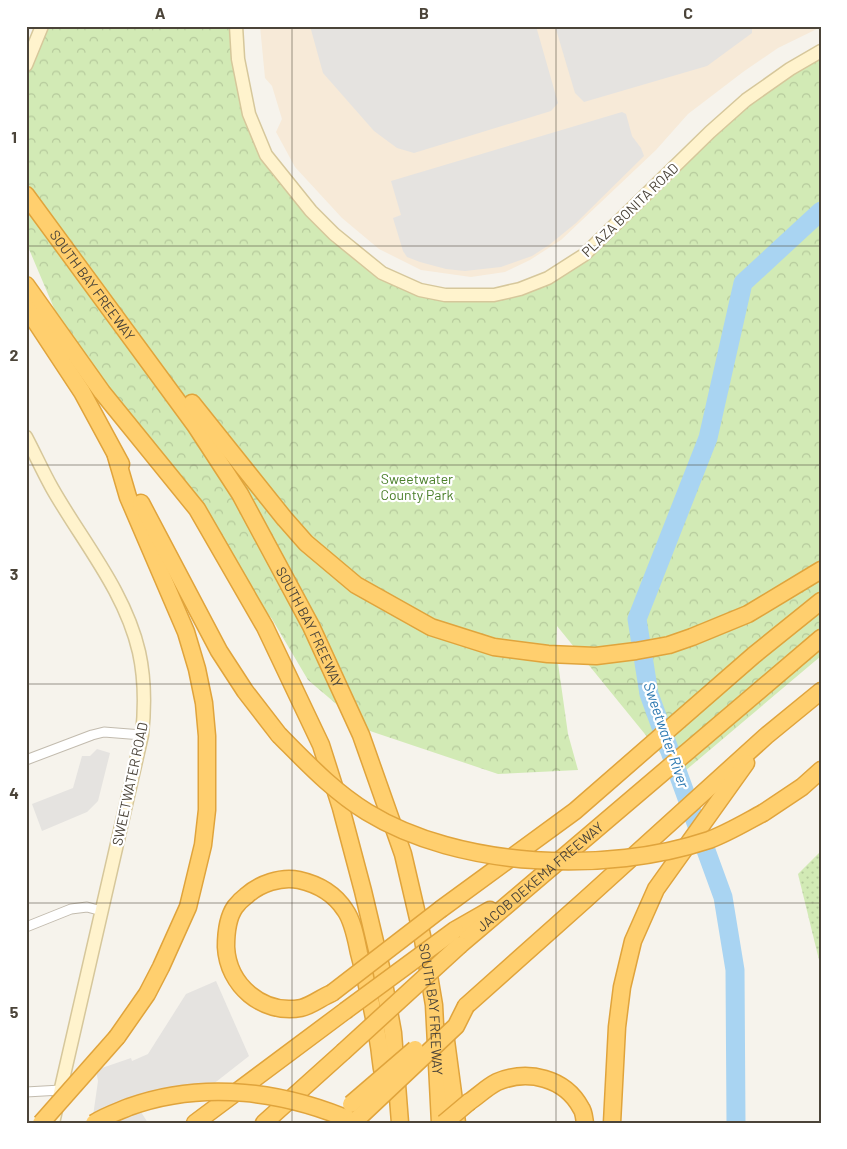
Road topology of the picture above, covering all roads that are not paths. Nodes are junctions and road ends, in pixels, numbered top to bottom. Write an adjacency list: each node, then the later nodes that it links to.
1 (42, 26): 4 (main road)
2 (236, 26): 3 (main road, PLAZA BONITA ROAD)
3 (821, 52)
4 (26, 66)
5 (26, 195): 7 (highway, SOUTH BAY FREEWAY)
6 (26, 285): 26 (highway)
7 (98, 290): 11 (highway); 22 (highway, SOUTH BAY FREEWAY)
8 (26, 307): 10 (highway)
9 (26, 437): 15 (main road, SWEETWATER ROAD)
10 (116, 456): 18 (highway, bridge); 27 (highway, bridge)
11 (821, 570)
12 (821, 601): 26 (highway, bridge)
13 (821, 638): 21 (highway, JACOB DEKEMA FREEWAY)
14 (821, 691): 16 (highway)
15 (142, 735): 17 (street); 19 (main road, SWEETWATER ROAD)
16 (766, 736): 23 (highway, bridge); 39 (highway)
17 (26, 760)
18 (821, 770)
19 (102, 911): 20 (street); 24 (main road, SWEETWATER ROAD)
20 (26, 927)
21 (458, 937): 30 (highway, bridge); 31 (highway, JACOB DEKEMA FREEWAY, bridge)
22 (423, 940): 35 (highway, SOUTH BAY FREEWAY); 37 (highway)
23 (466, 1006): 32 (highway, bridge); 33 (highway, bridge)
24 (61, 1090): 25 (street); 28 (main road, SWEETWATER ROAD)
25 (26, 1092)
26 (399, 1101): 34 (highway)
27 (41, 1123)
28 (53, 1123)
29 (94, 1123): 33 (highway, bridge)
30 (195, 1123)
31 (264, 1123)
32 (327, 1123)
33 (355, 1123)
34 (400, 1123)
35 (440, 1123)
36 (444, 1123): 38 (highway, bridge)
37 (457, 1123)
38 (586, 1123)
39 (612, 1123)

